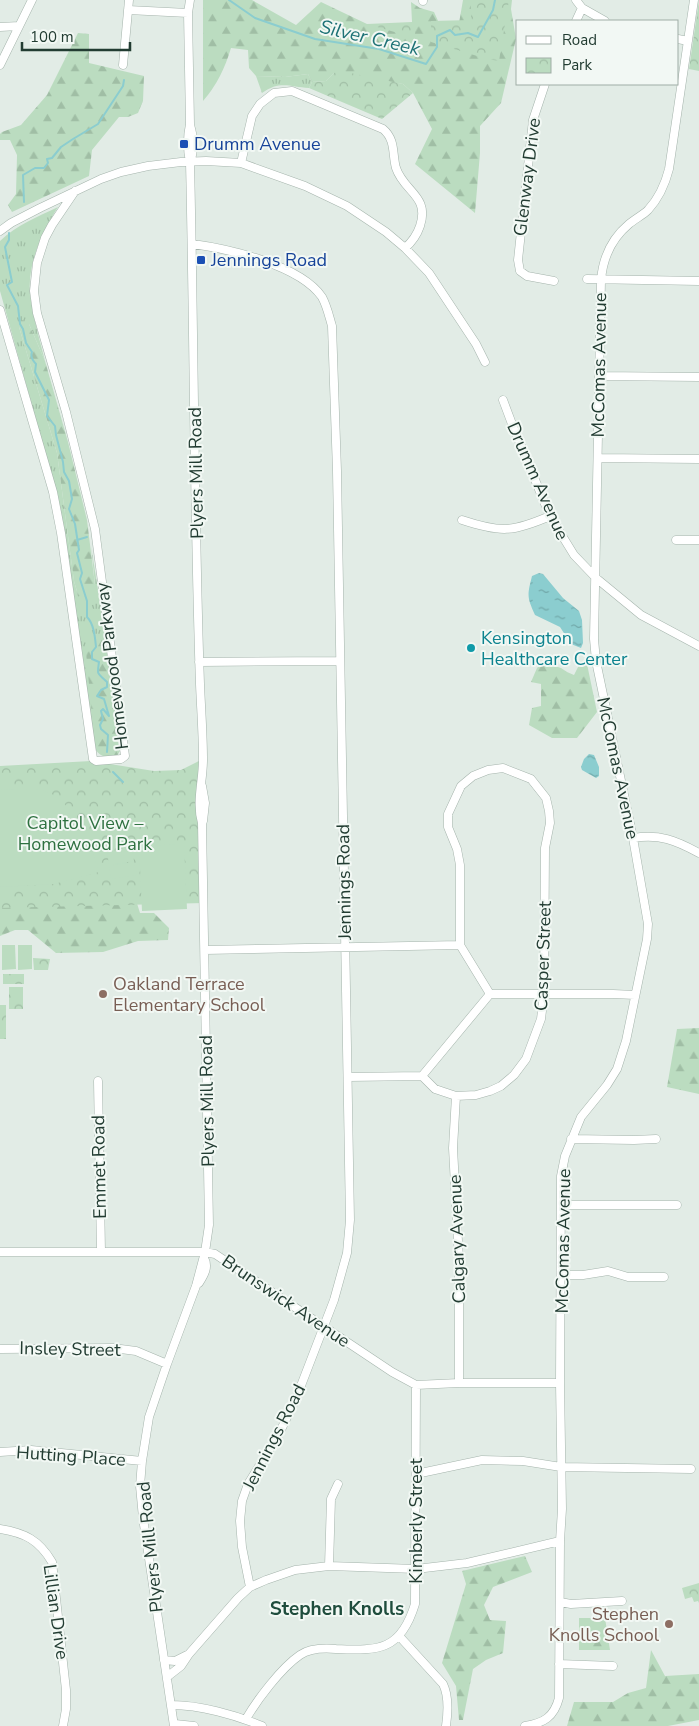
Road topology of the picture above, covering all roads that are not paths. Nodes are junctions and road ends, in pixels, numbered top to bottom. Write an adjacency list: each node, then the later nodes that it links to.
1 (32, 0): 12 (street)
2 (129, 0): 7 (street)
3 (190, 0): 8 (street, Plyers Mill Road)
4 (576, 0): 6 (street)
5 (694, 0): 14 (street, McComas Avenue)
6 (582, 8): 9 (street); 10 (street)
7 (128, 10): 8 (street); 16 (street)
8 (188, 13): 18 (street, Plyers Mill Road)
9 (576, 20)
10 (603, 20)
11 (0, 26): 12 (street)
12 (19, 26): 15 (street)
13 (679, 39): 14 (street)
14 (688, 41): 25 (street, McComas Avenue)
15 (0, 65)
16 (123, 65)
17 (545, 85): 26 (street, Glenway Drive)
18 (190, 162): 19 (street); 20 (street); 22 (street, Plyers Mill Road)
19 (241, 163): 23 (street); 23 (street)
20 (75, 191): 21 (street); 28 (street, Homewood Parkway)
21 (0, 231)
22 (193, 244): 41 (street, Jennings Road); 42 (street, Plyers Mill Road)
23 (405, 248): 29 (street)
24 (587, 280): 25 (street)
25 (601, 280): 27 (street); 30 (street, McComas Avenue)
26 (554, 281)
27 (699, 281)
28 (0, 310)
29 (484, 362)
30 (599, 376): 31 (street); 33 (street, McComas Avenue)
31 (699, 377)
32 (504, 400): 35 (street, Drumm Avenue)
33 (598, 458): 34 (street); 39 (street, McComas Avenue)
34 (699, 459)
35 (550, 516): 36 (street); 39 (street, Drumm Avenue)
36 (462, 520)
37 (676, 540): 38 (street)
38 (699, 540)
39 (596, 578): 40 (street, Drumm Avenue); 43 (street, McComas Avenue)
40 (699, 646)
41 (340, 661): 42 (street); 46 (street, Jennings Road)
42 (200, 662): 47 (street, Plyers Mill Road)
43 (633, 838): 44 (street); 50 (street, McComas Avenue)
44 (699, 852)
45 (460, 945): 46 (street); 48 (street); 49 (street, Casper Street)
46 (345, 947): 47 (street); 52 (street, Jennings Road)
47 (205, 950): 61 (street, Plyers Mill Road)
48 (490, 994): 49 (street); 51 (street)
49 (544, 994): 50 (street); 54 (street, Casper Street)
50 (635, 995): 55 (street, McComas Avenue)
51 (422, 1076): 52 (street); 54 (street, Casper Street)
52 (348, 1078): 64 (street, Jennings Road)
53 (98, 1081): 60 (street, Emmet Road)
54 (456, 1096): 67 (street, Calgary Avenue)
55 (571, 1139): 56 (street); 57 (street, McComas Avenue)
56 (656, 1139)
57 (562, 1205): 58 (street); 62 (street, McComas Avenue)
58 (677, 1205)
59 (0, 1252): 60 (street, Brunswick Avenue)
60 (100, 1252): 61 (street, Brunswick Avenue)
61 (205, 1255): 64 (street, Brunswick Avenue); 66 (street, Plyers Mill Road)
62 (562, 1275): 63 (street); 68 (street, McComas Avenue)
63 (664, 1277)
64 (324, 1326): 69 (street, Brunswick Avenue); 80 (street, Jennings Road)
65 (0, 1348): 66 (street, Insley Street)
66 (167, 1364): 71 (street, Plyers Mill Road)
67 (459, 1383): 68 (street); 69 (street)
68 (560, 1383): 72 (street, McComas Avenue)
69 (416, 1385): 74 (street, Kimberly Street)
70 (0, 1452): 71 (street, Hutting Place)
71 (142, 1461): 85 (street, Plyers Mill Road)
72 (561, 1467): 73 (street); 74 (street); 77 (street, McComas Avenue)
73 (691, 1469)
74 (416, 1474): 79 (street, Kimberly Street)
75 (338, 1484): 78 (street)
76 (0, 1529): 92 (street, Lillian Drive)
77 (560, 1541): 79 (street); 82 (street, McComas Avenue)
78 (329, 1566): 79 (street); 80 (street)
79 (416, 1570): 83 (street, Kimberly Street)
80 (250, 1587): 84 (street)
81 (622, 1601): 82 (street)
82 (560, 1602): 86 (street, McComas Avenue)
83 (400, 1637): 90 (street); 95 (street)
84 (189, 1654): 85 (street); 88 (street)
85 (164, 1660): 88 (street, Plyers Mill Road)
86 (559, 1664): 87 (street); 96 (street, McComas Avenue)
87 (613, 1666)
88 (166, 1677): 89 (street, Plyers Mill Road)
89 (172, 1705): 90 (street); 91 (street, Plyers Mill Road)
90 (246, 1720): 94 (street)
91 (175, 1725): 93 (street)
92 (64, 1726)
93 (194, 1726)
94 (262, 1726)
95 (446, 1726)
96 (525, 1726)

